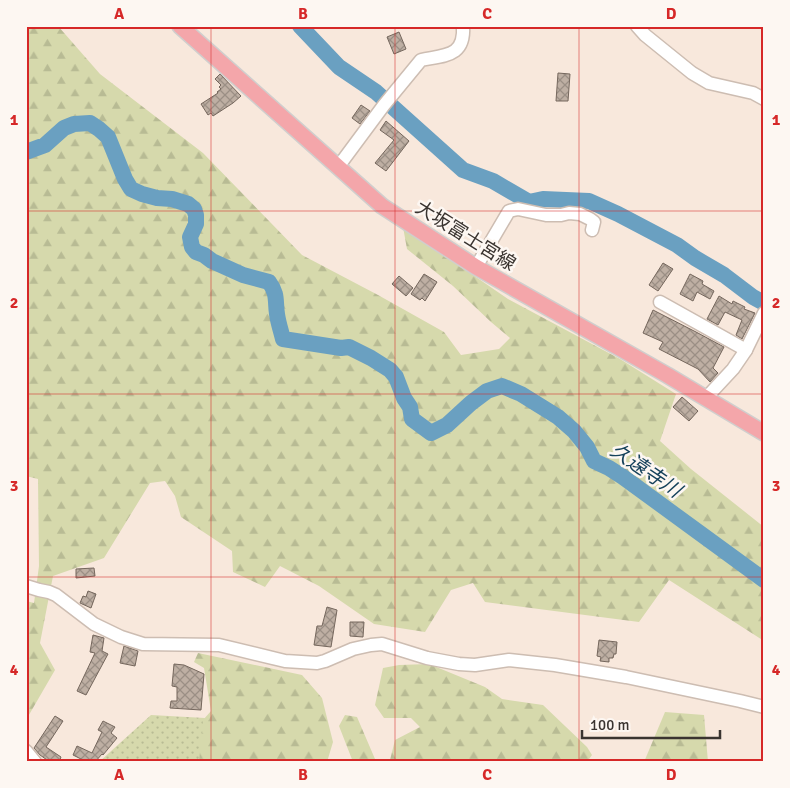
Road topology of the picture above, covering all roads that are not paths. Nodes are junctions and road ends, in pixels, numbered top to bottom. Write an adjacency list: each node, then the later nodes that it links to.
1 (180, 26): 5 (main road, 大坂富士宮線)
2 (463, 26): 5 (street)
3 (637, 26): 4 (street)
4 (764, 99)
5 (338, 168): 7 (main road, 大坂富士宮線)
6 (592, 230): 7 (street)
7 (476, 267): 11 (main road, 大坂富士宮線)
8 (660, 302): 10 (street)
9 (761, 318): 10 (street)
10 (746, 350): 11 (street)
11 (706, 398): 12 (main road, 大坂富士宮線)
12 (764, 433)
13 (26, 586): 14 (street)
14 (764, 707)
15 (26, 751): 16 (street)
16 (35, 762)

